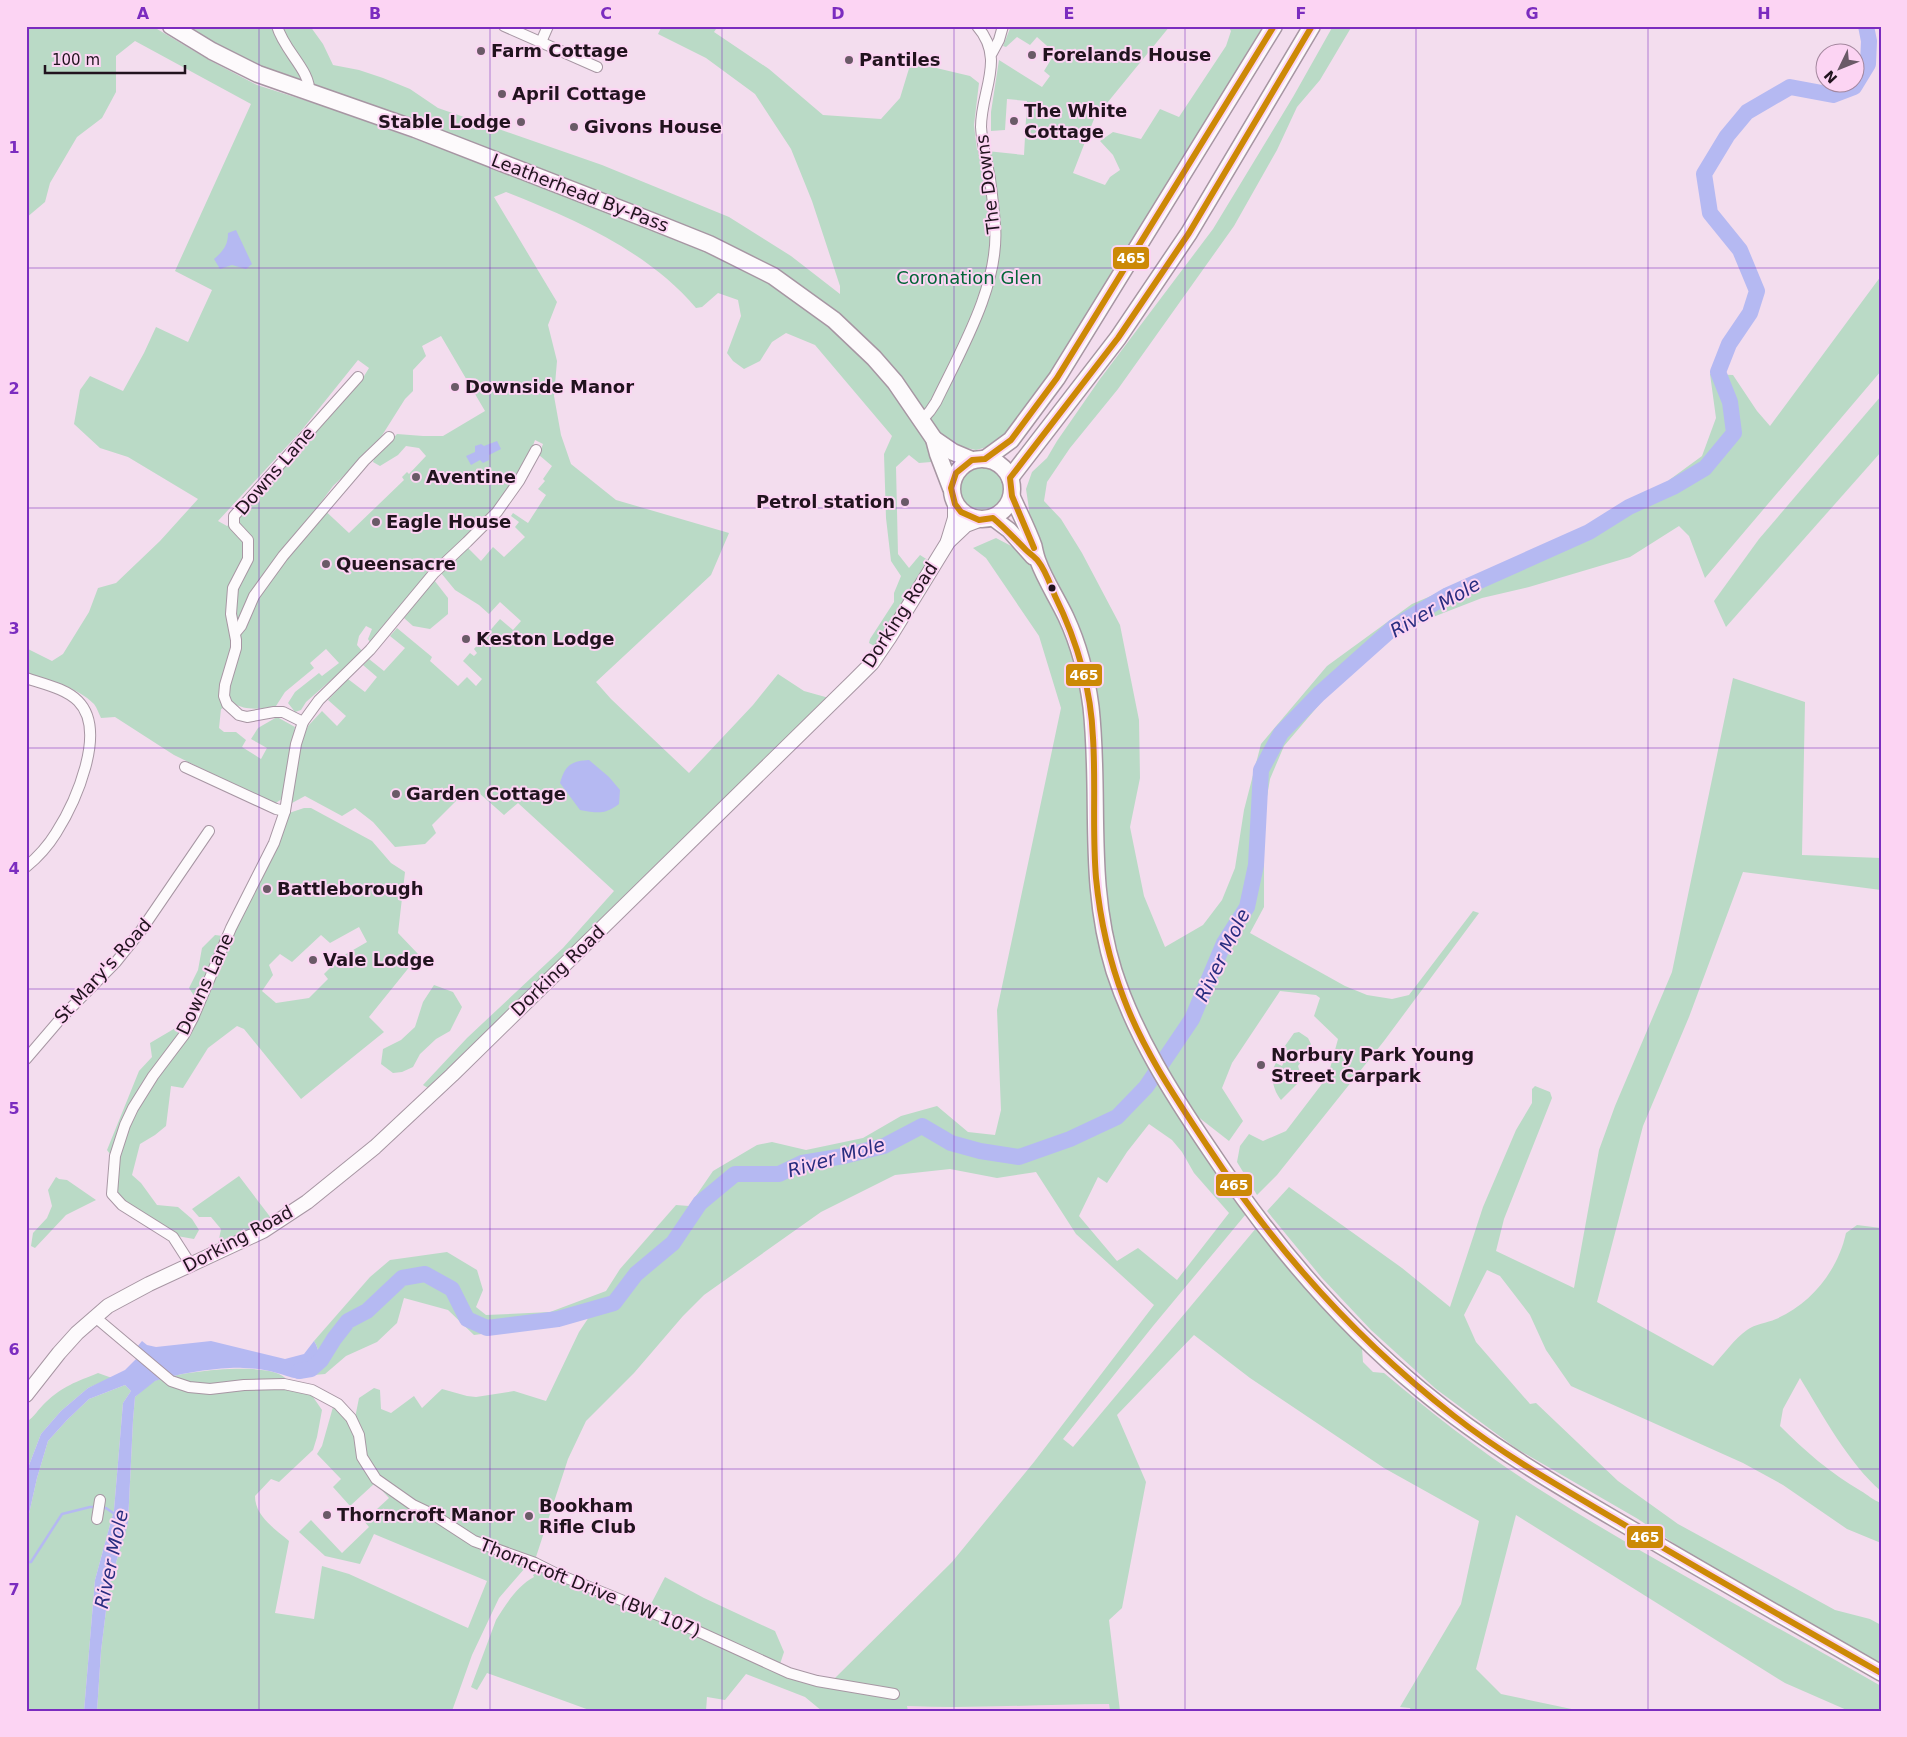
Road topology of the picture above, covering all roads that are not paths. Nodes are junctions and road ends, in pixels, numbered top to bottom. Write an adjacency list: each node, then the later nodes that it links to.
1 (171, 26): 12 (highway, Leatherhead By-Pass)
2 (277, 26): 12 (street)
3 (504, 26): 9 (street)
4 (548, 26): 9 (street)
5 (977, 26): 10 (street)
6 (1003, 26): 10 (street, The Downs)
7 (1274, 26): 18 (highway)
8 (1312, 26): 19 (highway)
9 (541, 42): 11 (street)
10 (992, 53): 14 (street, The Downs)
11 (598, 66)
12 (309, 92): 14 (highway, Leatherhead By-Pass)
13 (358, 376): 25 (street, Downs Lane)
14 (922, 420): 16 (highway, Leatherhead By-Pass)
15 (389, 437): 25 (street, Downs Lane)
16 (934, 439): 18 (highway, Leatherhead By-Pass); 20 (highway, Leatherhead By-Pass)
17 (536, 450): 27 (street, Downs Lane)
18 (978, 460): 19 (highway); 20 (highway)
19 (1010, 478): 21 (highway)
20 (953, 496): 22 (highway); 23 (main road, Dorking Road)
21 (1012, 496): 22 (highway); 24 (main road)
22 (986, 519): 23 (main road, Dorking Road); 24 (main road)
23 (948, 542): 33 (main road, Dorking Road)
24 (1038, 561): 38 (main road)
25 (236, 632): 27 (street, Downs Lane)
26 (26, 678): 31 (street)
27 (303, 722): 29 (street, Downs Lane)
28 (185, 767): 29 (street)
29 (285, 811): 33 (street, Downs Lane)
30 (209, 831): 32 (street, St Mary's Road)
31 (26, 867)
32 (26, 1059)
33 (191, 1265): 34 (main road, Dorking Road)
34 (95, 1316): 35 (main road, Dorking Road); 39 (street, Thorncroft Drive (BW 107))
35 (26, 1395)
36 (100, 1500): 37 (street)
37 (97, 1519)
38 (1881, 1673)
39 (894, 1694)

